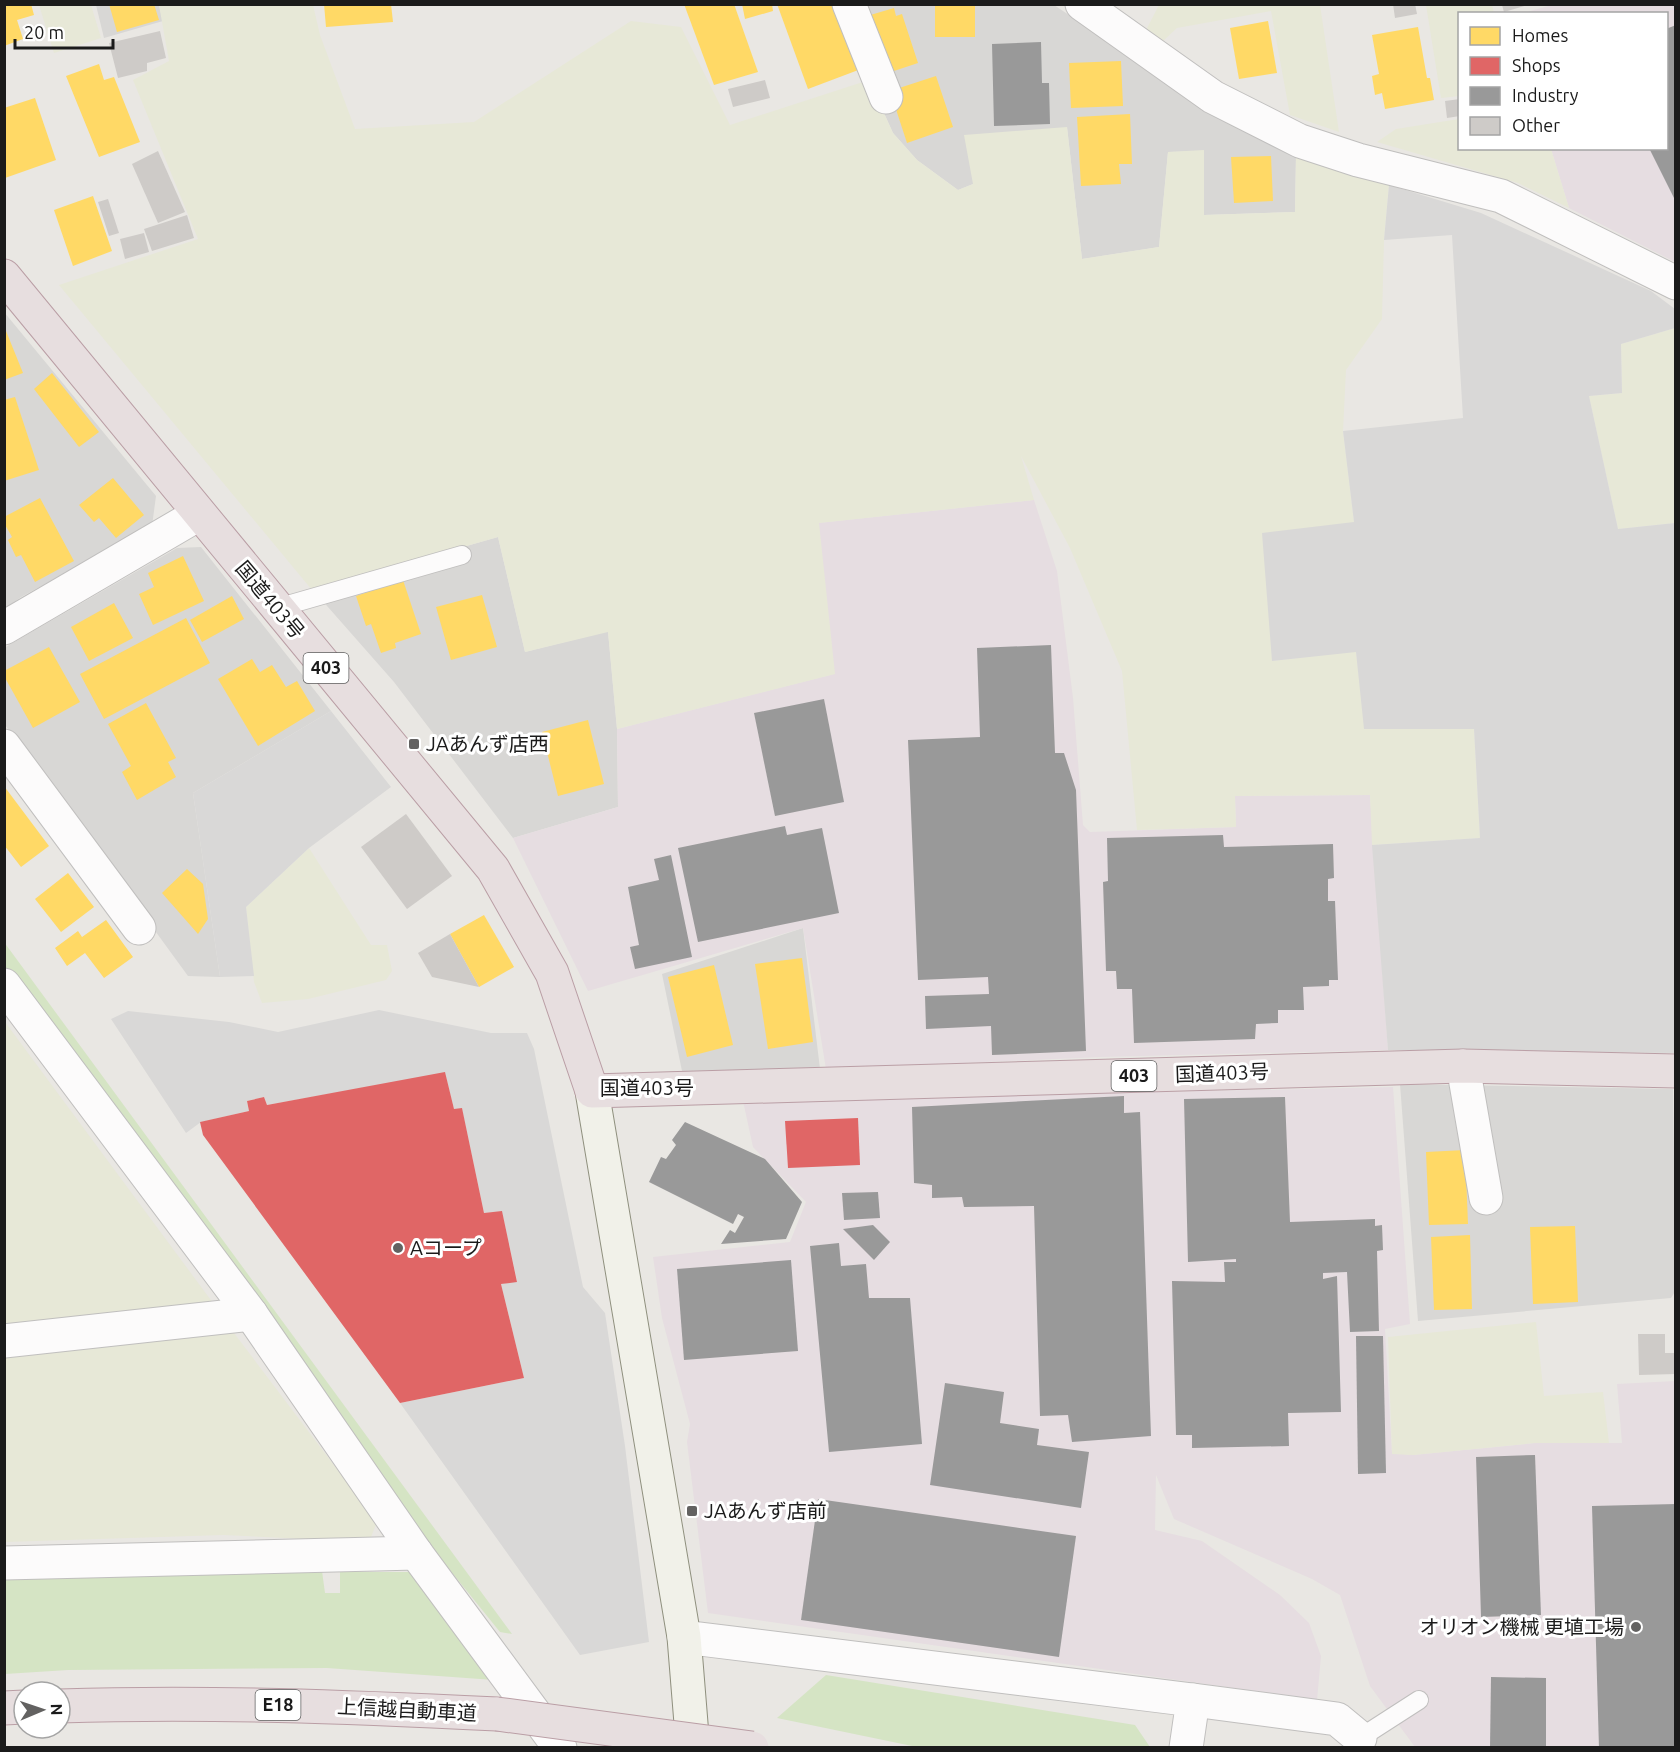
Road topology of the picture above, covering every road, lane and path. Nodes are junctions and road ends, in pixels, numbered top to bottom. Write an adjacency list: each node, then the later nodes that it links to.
1 (849, 4): 3 (street)
2 (1082, 4): 5 (street)
3 (886, 98)
4 (4, 276): 6 (highway, 国道403号 / 403)
5 (1676, 283)
6 (199, 514): 8 (highway, 国道403号 / 403); 9 (street)
7 (462, 555): 8 (lane)
8 (277, 608): 15 (highway, 国道403号 / 403)
9 (4, 628)
10 (4, 746): 11 (street)
11 (139, 928)
12 (4, 985): 17 (street)
13 (1463, 1066): 14 (highway, 国道403号 / 403); 15 (highway, 国道403号 / 403); 16 (street)
14 (1676, 1071)
15 (592, 1091): 21 (street)
16 (1486, 1198)
17 (251, 1314): 18 (street); 19 (street)
18 (4, 1341)
19 (416, 1553): 20 (street); 26 (street)
20 (4, 1563)
21 (684, 1637): 22 (street); 27 (street)
22 (1193, 1700): 25 (street); 29 (street)
23 (1419, 1700): 25 (lane)
24 (72, 1706): 28 (highway, 上信越自動車道 / E18, bridge)
25 (1360, 1738)
26 (560, 1748)
27 (693, 1748)
28 (752, 1748)
29 (1186, 1748)

